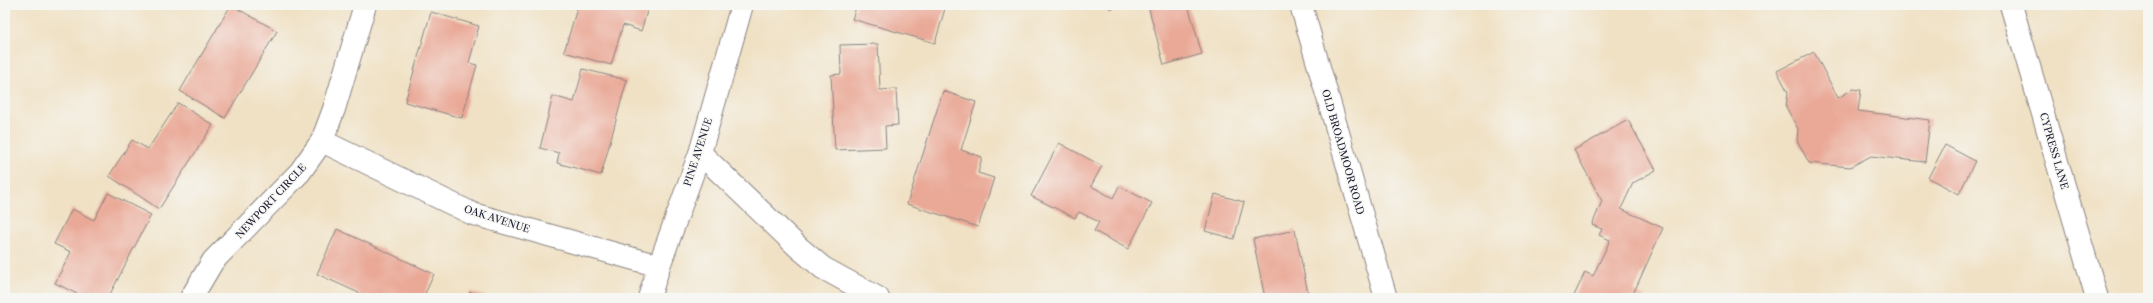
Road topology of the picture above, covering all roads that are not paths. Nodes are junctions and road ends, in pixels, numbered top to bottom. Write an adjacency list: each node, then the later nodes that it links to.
1 (364, 5): 5 (street, NEWPORT CIRCLE)
2 (742, 5): 6 (street, PINE AVENUE)
3 (1301, 5): 11 (street, OLD BROADMOOR ROAD)
4 (2011, 5): 12 (street, CYPRESS LANE)
5 (322, 141): 7 (street, OAK AVENUE); 8 (street, NEWPORT CIRCLE)
6 (700, 153): 7 (street, PINE AVENUE); 10 (street)
7 (659, 266): 9 (street, PINE AVENUE)
8 (191, 298)
9 (649, 298)
10 (878, 298)
11 (1386, 298)
12 (2097, 298)

